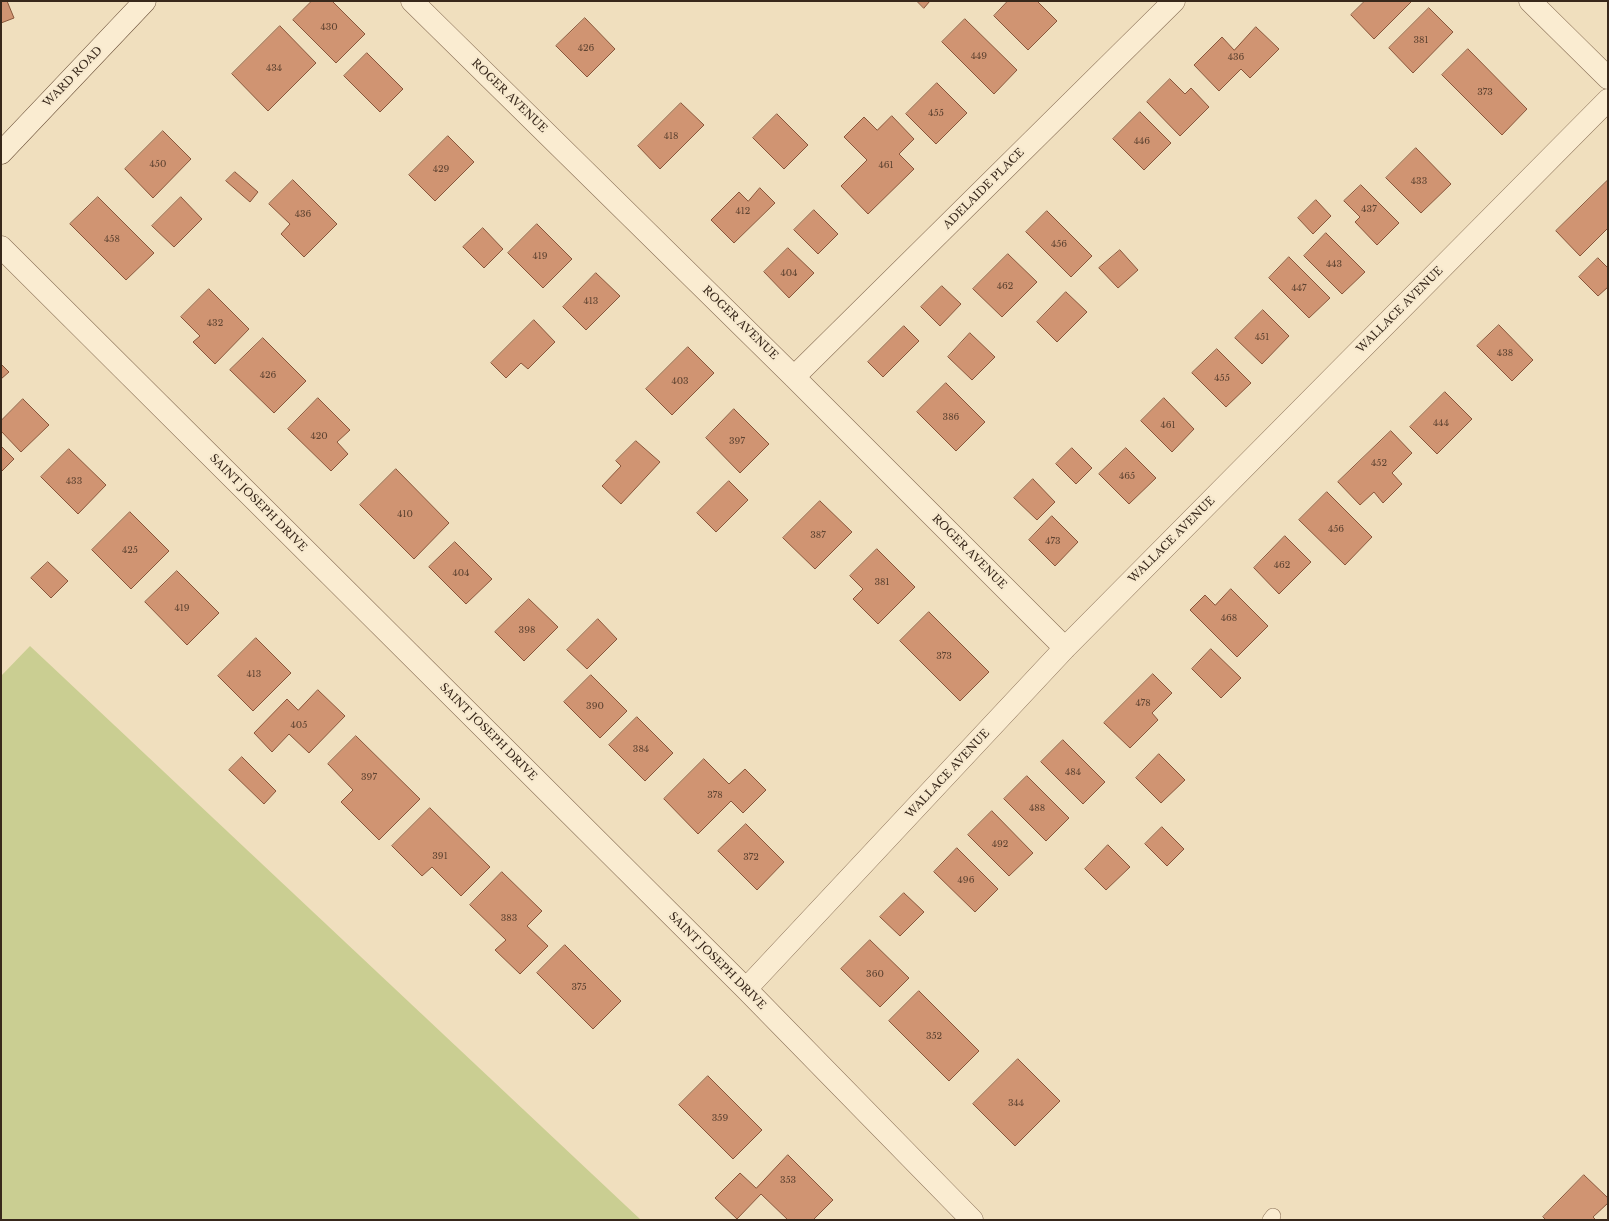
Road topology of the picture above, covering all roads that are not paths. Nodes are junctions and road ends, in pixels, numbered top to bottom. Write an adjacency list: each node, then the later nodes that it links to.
1 (145, 1): 7 (street, WARD ROAD)
2 (412, 1): 9 (street, ROGER AVENUE)
3 (1174, 1): 9 (street, ADELAIDE PLACE)
4 (1530, 1): 5 (street)
5 (1608, 78)
6 (1608, 100): 10 (street, WALLACE AVENUE)
7 (1, 153)
8 (1, 247): 11 (street, SAINT JOSEPH DRIVE)
9 (794, 377): 10 (street, ROGER AVENUE)
10 (1065, 648): 11 (street, WALLACE AVENUE)
11 (746, 989): 12 (street, SAINT JOSEPH DRIVE)
12 (972, 1220)

